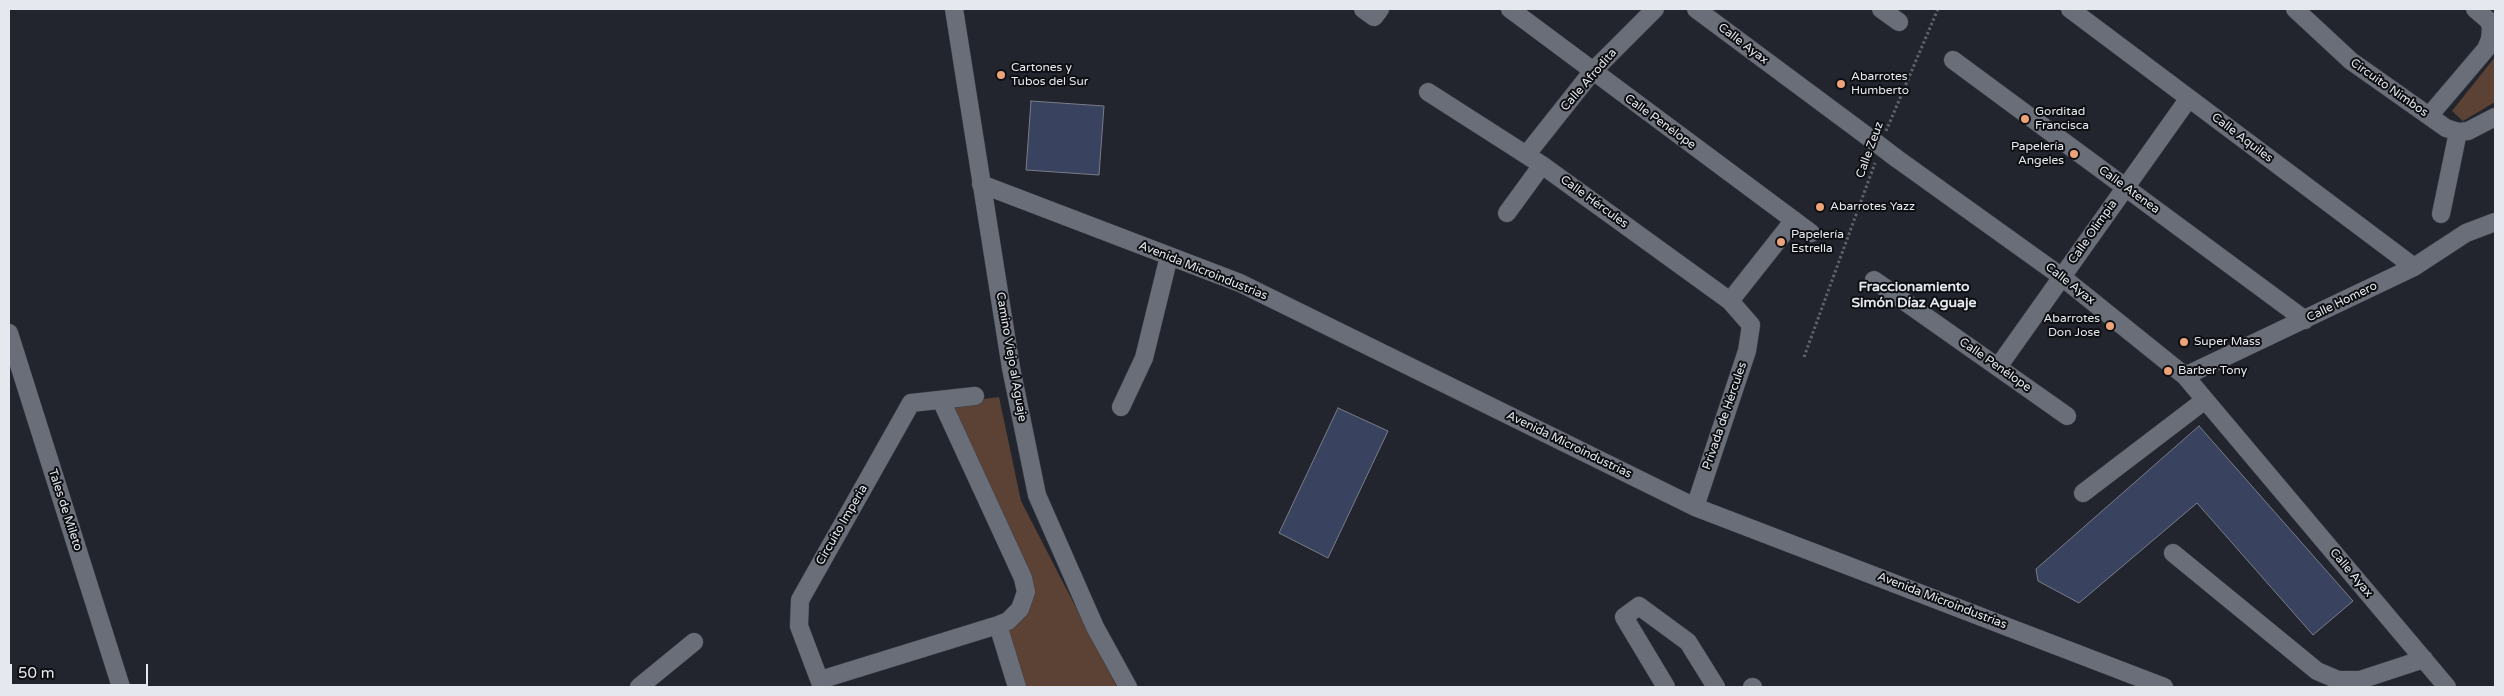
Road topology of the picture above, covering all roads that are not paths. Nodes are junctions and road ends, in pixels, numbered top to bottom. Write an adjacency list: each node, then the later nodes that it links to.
1 (954, 9): 21 (street, Camino Viejo al Aguaje)
2 (1363, 9): 3 (street)
3 (1380, 9)
4 (1510, 9): 13 (street, Calle Penélope)
5 (1655, 9): 13 (street, Calle Afrodita)
6 (1696, 9): 30 (street, Calle Ayax, bridge)
7 (1881, 9): 11 (street)
8 (2070, 9): 15 (street, Calle Aquiles)
9 (2295, 9): 16 (street, Circuito Nimbos)
10 (2475, 9): 16 (street)
11 (1899, 22)
12 (1953, 60): 22 (street, Calle Atenea)
13 (1592, 72): 19 (street, Calle Afrodita); 25 (street, Calle Penélope)
14 (1428, 92): 19 (street, Calle Hércules)
15 (2189, 98): 22 (street, Calle Olimpia); 29 (street, Calle Aquiles)
16 (2429, 116): 18 (street, Circuito Nimbos)
17 (2495, 117): 18 (street)
18 (2458, 132): 24 (street)
19 (1527, 154): 20 (street, Calle Hércules)
20 (1542, 165): 23 (street); 32 (street, Calle Hércules)
21 (981, 184): 28 (street, Avenida Microindustrias); 53 (street, Camino Viejo al Aguaje)
22 (2125, 187): 30 (street, Calle Olimpia); 33 (street, Calle Atenea)
23 (1508, 213)
24 (2441, 214)
25 (1794, 220): 27 (street, Calle Penélope); 32 (street)
26 (2495, 222): 29 (street, Calle Homero)
27 (1811, 233)
28 (1169, 256): 41 (street); 44 (street, Avenida Microindustrias)
29 (2414, 267): 33 (street, Calle Homero)
30 (2062, 277): 36 (street, Calle Olimpia); 37 (street, Calle Ayax)
31 (1874, 280): 36 (street, Calle Penélope)
32 (1730, 301): 34 (street, Calle Hércules)
33 (2305, 320): 37 (street, Calle Homero)
34 (1750, 324): 44 (street, Privada de Hércules)
35 (9, 333): 50 (street, Tales de Mileto)
36 (1998, 367): 42 (street, Calle Penélope)
37 (2185, 376): 40 (street, Calle Ayax)
38 (975, 396): 39 (street, Circuito Imperia)
39 (941, 400): 46 (street, Circuito Imperia); 49 (street, Circuito Imperia)
40 (2205, 400): 43 (street); 48 (street, Calle Ayax)
41 (1121, 407)
42 (2067, 416)
43 (2083, 493)
44 (1695, 507): 56 (street, Avenida Microindustrias)
45 (2173, 553): 48 (street)
46 (998, 625): 49 (street, Circuito Imperia); 52 (street)
47 (694, 642): 51 (street)
48 (2424, 658): 57 (street, Calle Ayax)
49 (821, 684)
50 (121, 687)
51 (639, 687)
52 (1017, 687)
53 (1128, 687)
54 (1666, 687): 55 (street)
55 (1716, 687)
56 (2164, 687)
57 (2446, 687)

